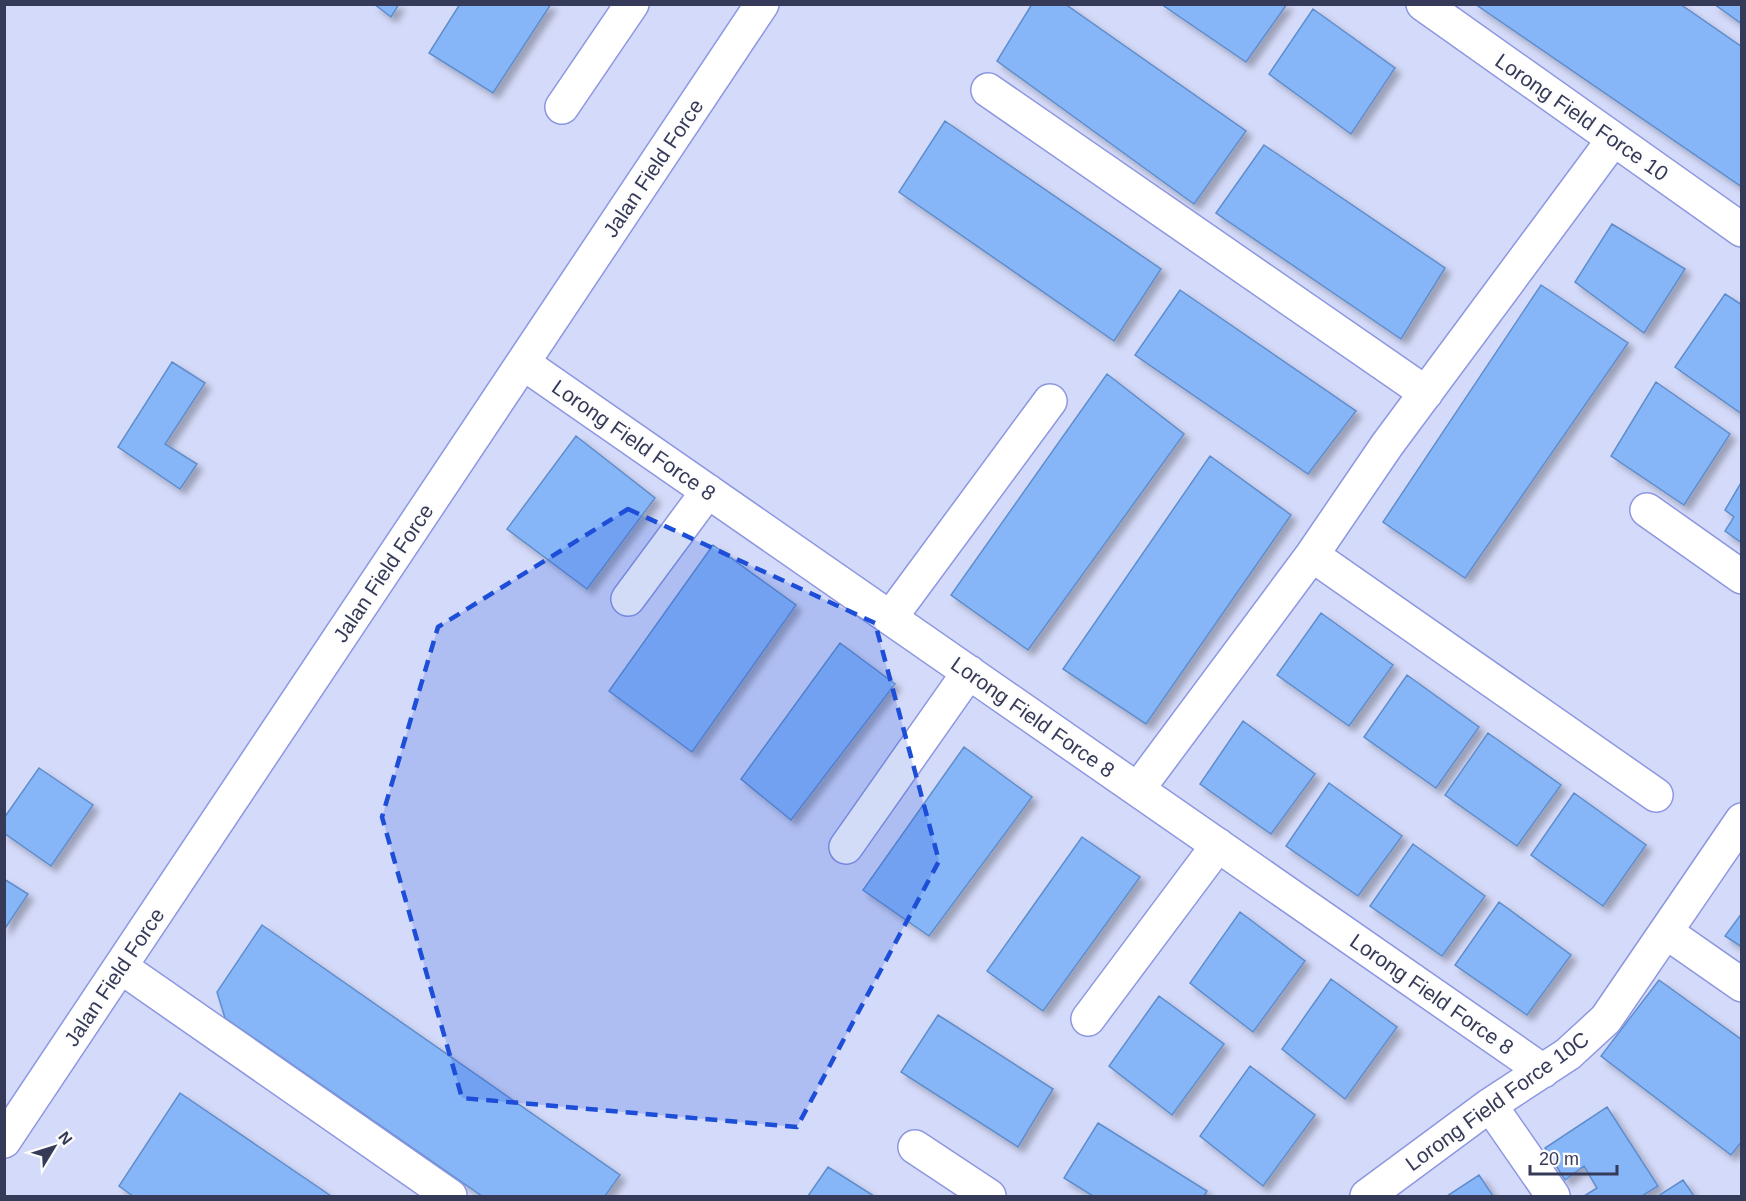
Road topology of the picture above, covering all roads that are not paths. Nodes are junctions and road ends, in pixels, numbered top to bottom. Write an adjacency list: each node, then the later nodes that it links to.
1 (632, 4): 5 (street)
2 (762, 4): 8 (street, Jalan Field Force)
3 (1423, 4): 6 (street, Lorong Field Force 10)
4 (988, 90): 9 (street)
5 (562, 107)
6 (1613, 140): 7 (street, Lorong Field Force 10); 9 (street)
7 (1742, 230)
8 (523, 363): 11 (street, Lorong Field Force 8); 24 (street, Jalan Field Force)
9 (1426, 393): 13 (street)
10 (1050, 401): 16 (street)
11 (708, 491): 15 (street); 16 (street, Lorong Field Force 8)
12 (1647, 510): 14 (street)
13 (1312, 555): 18 (street); 19 (street)
14 (1742, 577)
15 (628, 599)
16 (890, 618): 17 (street, Lorong Field Force 8)
17 (969, 672): 18 (street, Lorong Field Force 8); 22 (street)
18 (1138, 789): 21 (street, Lorong Field Force 8)
19 (1656, 795)
20 (1742, 820): 23 (street, Lorong Field Force 10C)
21 (1218, 845): 26 (street); 27 (street, Lorong Field Force 8)
22 (846, 847)
23 (1666, 932): 25 (street); 27 (street, Lorong Field Force 10C)
24 (121, 966): 29 (street, Jalan Field Force); 31 (street)
25 (1742, 985)
26 (1088, 1019)
27 (1543, 1071): 28 (street, Lorong Field Force 10C)
28 (1490, 1105): 33 (street, Lorong Field Force 10C); 34 (street)
29 (5, 1137)
30 (915, 1146): 32 (street)
31 (450, 1197)
32 (989, 1197)
33 (1367, 1197)
34 (1554, 1197)

